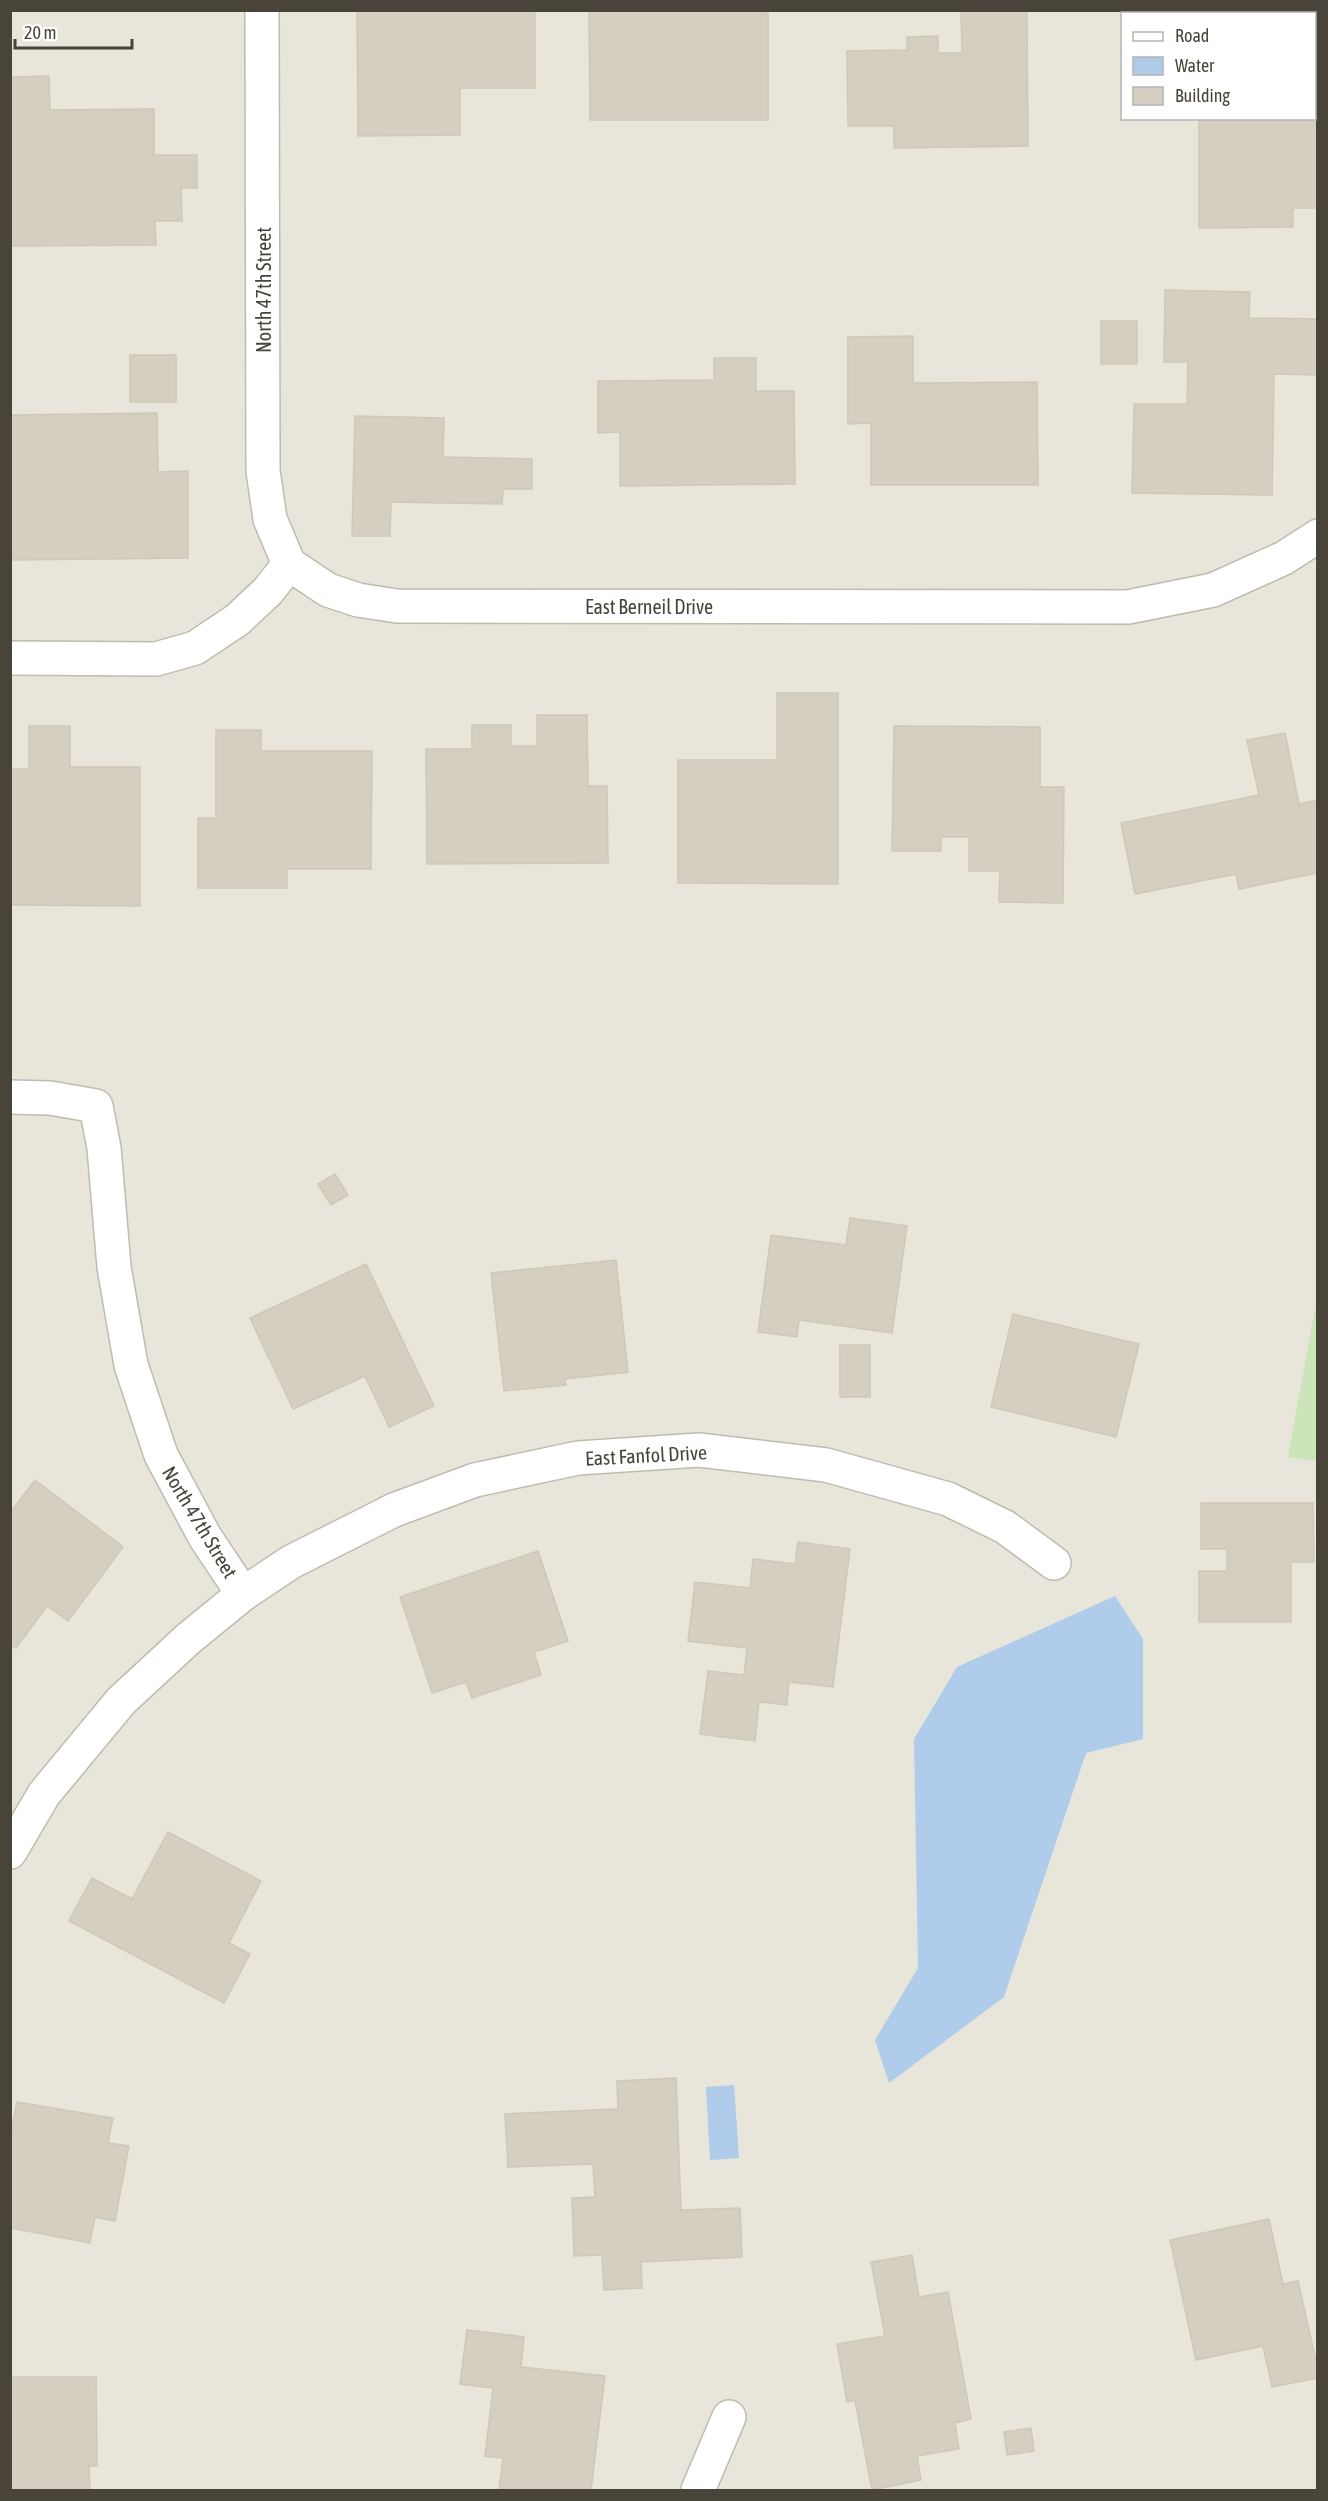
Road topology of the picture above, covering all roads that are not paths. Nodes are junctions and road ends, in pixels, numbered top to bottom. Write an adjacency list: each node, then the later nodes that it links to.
1 (262, 10): 3 (street, North 47th Street)
2 (1317, 536): 3 (street, East Berneil Drive)
3 (289, 564): 4 (street)
4 (10, 658)
5 (10, 1097): 7 (street, North 47th Street)
6 (1054, 1563): 7 (street, East Fanfol Drive)
7 (243, 1594): 8 (street, North 47th Street)
8 (10, 1852)
9 (729, 2417): 10 (street)
10 (698, 2490)

